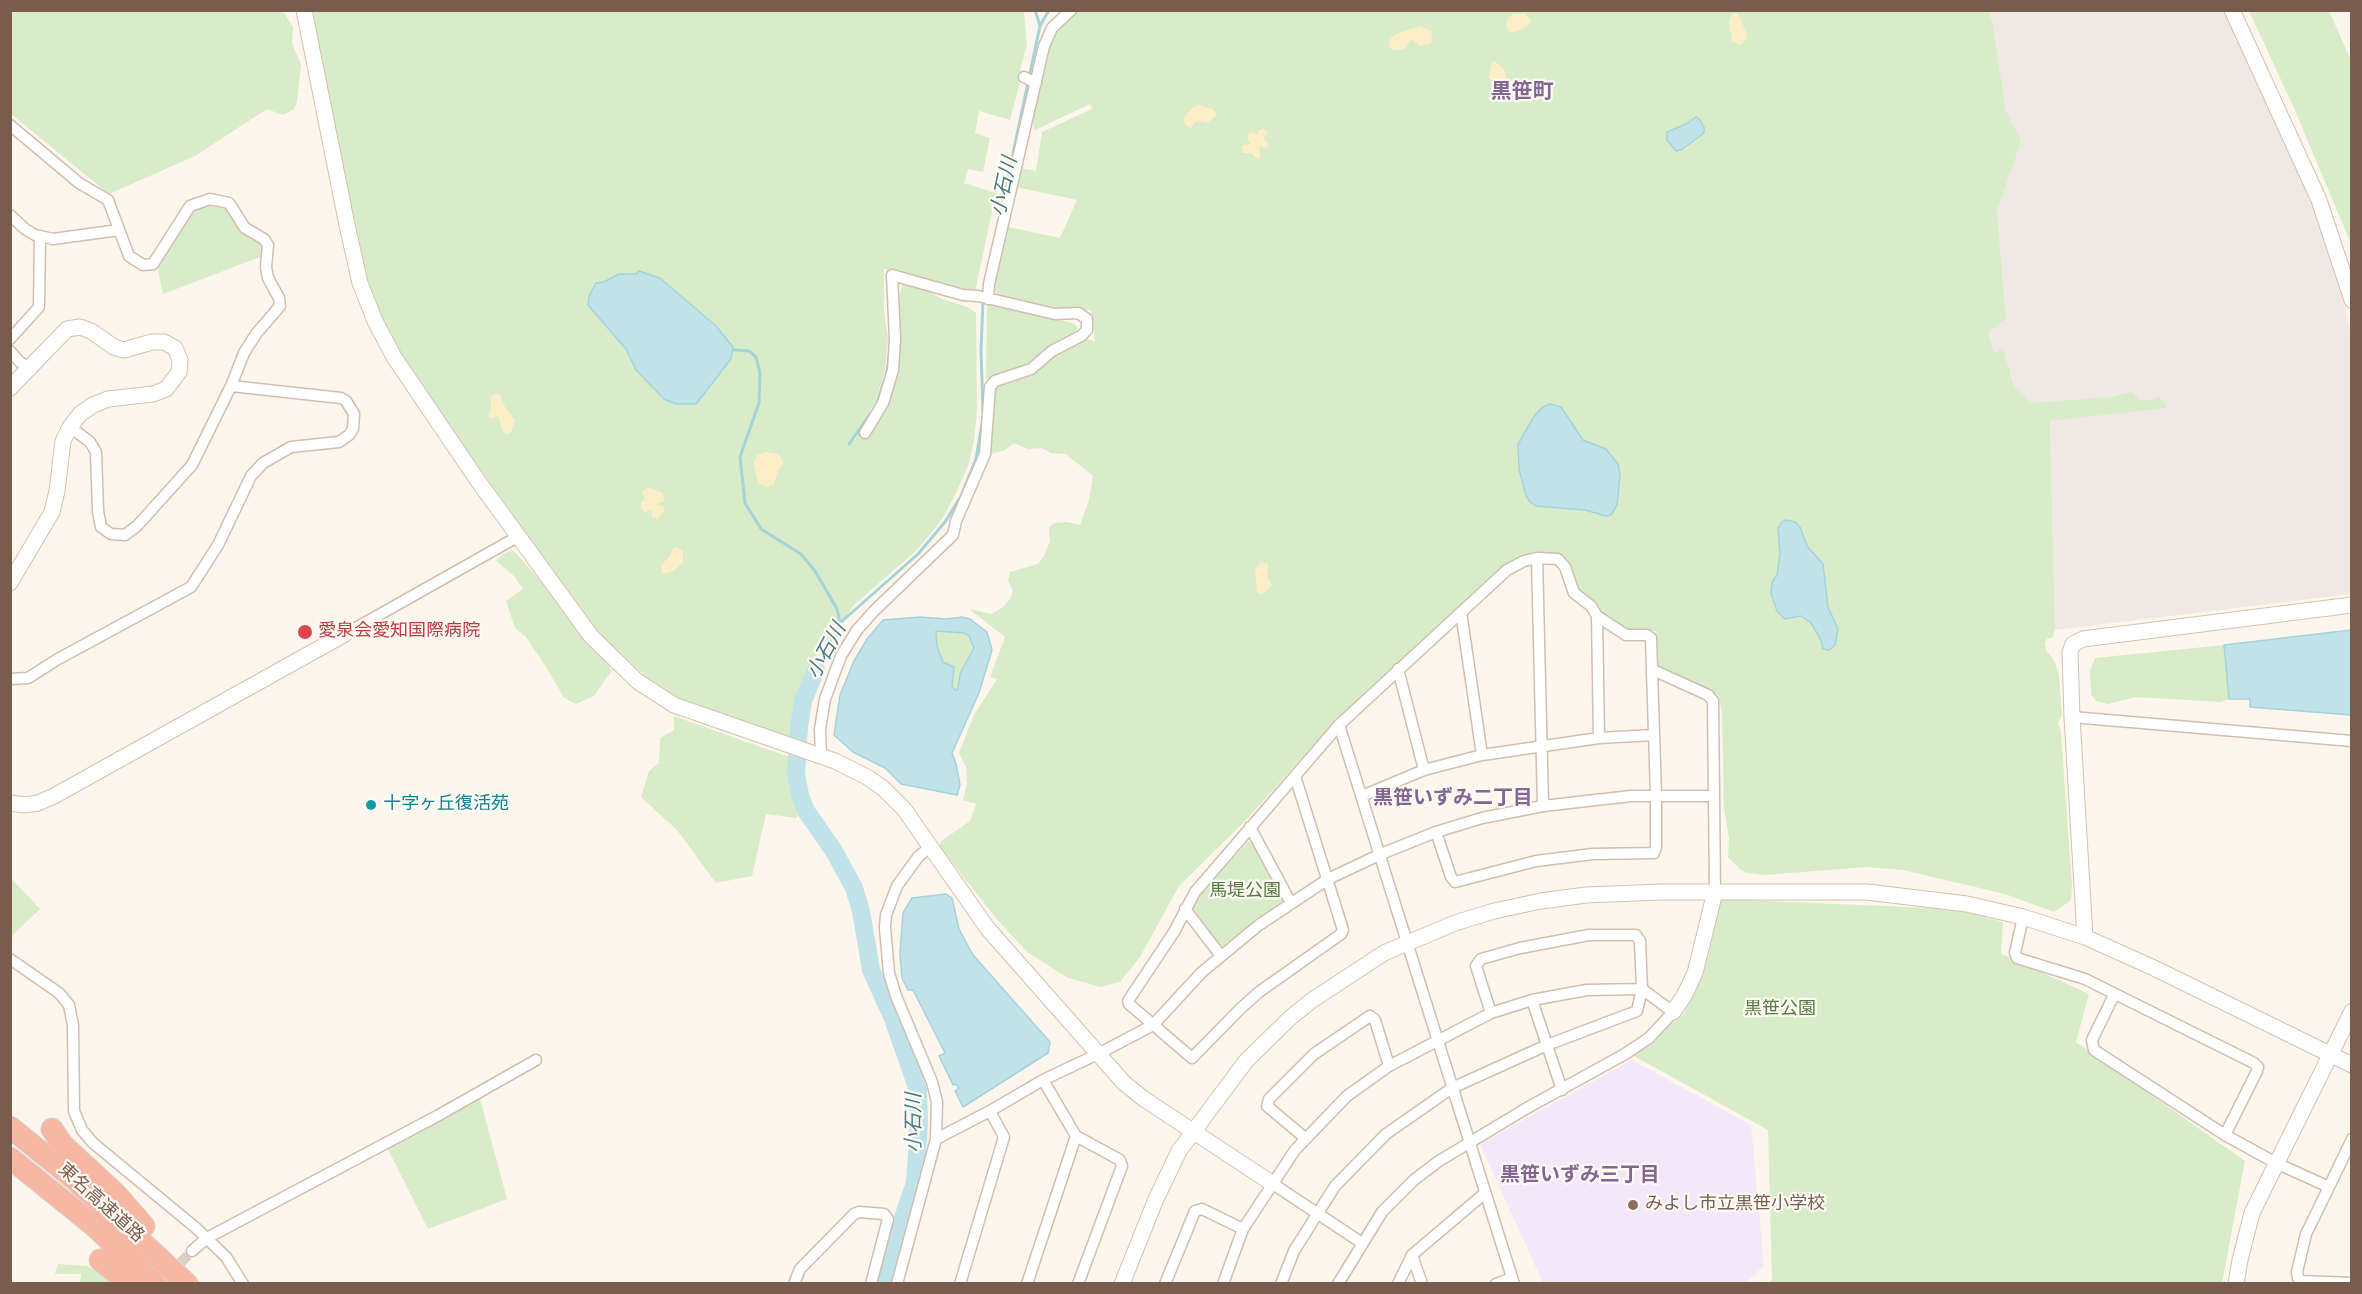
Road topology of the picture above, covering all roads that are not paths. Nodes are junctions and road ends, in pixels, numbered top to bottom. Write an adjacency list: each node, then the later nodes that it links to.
1 (304, 10): 17 (street)
2 (1071, 10): 8 (street)
3 (2232, 10): 9 (street)
4 (10, 125): 6 (street)
5 (10, 215): 7 (street)
6 (119, 230): 7 (street); 13 (street)
7 (40, 236): 10 (street)
8 (984, 298): 16 (street); 34 (street)
9 (2352, 300)
10 (10, 339)
11 (10, 351): 12 (street)
12 (29, 368): 14 (street); 15 (street)
13 (231, 386): 15 (street); 26 (street)
14 (10, 388)
15 (70, 427): 19 (street)
16 (865, 433)
17 (519, 536): 23 (street); 34 (street)
18 (1537, 558): 21 (street); 22 (street); 32 (street)
19 (10, 583)
20 (2352, 605): 27 (street)
21 (1461, 612): 24 (street); 33 (street)
22 (1596, 616): 25 (street); 30 (street)
23 (345, 634): 40 (street)
24 (1398, 669): 28 (street); 35 (street)
25 (1653, 670): 29 (street); 39 (street)
26 (10, 679)
27 (2072, 717): 31 (street); 51 (street)
28 (1339, 725): 36 (street); 37 (street)
29 (1654, 735): 30 (street); 38 (street)
30 (1599, 738): 32 (street)
31 (2352, 741)
32 (1542, 746): 33 (street); 41 (street)
33 (1482, 755): 35 (street)
34 (820, 756): 44 (street)
35 (1424, 770): 37 (street)
36 (1295, 776): 42 (street); 46 (street)
37 (1362, 796): 45 (street)
38 (1656, 796): 39 (street); 41 (street); 43 (street)
39 (1714, 796): 47 (street)
40 (10, 803)
41 (1543, 806): 43 (street)
42 (1250, 827): 48 (street); 49 (street)
43 (1436, 832): 45 (street)
44 (930, 847): 64 (street); 78 (street)
45 (1381, 854): 46 (street); 52 (street)
46 (1328, 879): 48 (street); 61 (street)
47 (1715, 892): 50 (street); 52 (street); 59 (street)
48 (1291, 903): 53 (street)
49 (1185, 909): 53 (street); 61 (street)
50 (2023, 917): 51 (street); 56 (street)
51 (2085, 937): 65 (street)
52 (1408, 944): 62 (street); 75 (street)
53 (1221, 956): 61 (street)
54 (10, 959): 89 (street)
55 (1642, 989): 57 (street); 59 (street); 60 (street); 63 (street)
56 (2114, 995): 76 (street); 76 (street)
57 (1532, 1000): 60 (street); 63 (street)
58 (2352, 1011): 65 (street)
59 (1673, 1012): 71 (street)
60 (1491, 1013): 62 (street)
61 (1153, 1025): 64 (street)
62 (1438, 1041): 68 (street); 70 (street)
63 (1547, 1045): 70 (street); 71 (street)
64 (1100, 1053): 69 (street); 75 (street)
65 (2330, 1055): 67 (street); 83 (street)
66 (536, 1060): 89 (street)
67 (2352, 1065)
68 (1389, 1066): 79 (street); 79 (street)
69 (1043, 1080): 72 (street); 77 (street)
70 (1452, 1088): 81 (street); 87 (street)
71 (1562, 1090): 81 (street)
72 (990, 1111): 78 (street); 104 (street)
73 (10, 1127): 99 (highway, 東名高速道路)
74 (52, 1129): 100 (highway)
75 (1192, 1132): 84 (street); 107 (street)
76 (2225, 1135): 83 (street)
77 (1076, 1136): 105 (street); 106 (street)
78 (936, 1138): 95 (street)
79 (1305, 1138): 84 (street)
80 (2352, 1139): 85 (street)
81 (1470, 1143): 86 (street); 90 (street)
82 (10, 1158): 98 (highway, 東名高速道路)
83 (2276, 1163): 85 (street); 115 (street)
84 (1273, 1184): 87 (street); 88 (street)
85 (2329, 1187): 96 (street)
86 (1485, 1193): 92 (street); 94 (street)
87 (1318, 1214): 90 (street); 110 (street)
88 (1244, 1230): 108 (street); 109 (street)
89 (207, 1238): 91 (street); 101 (street)
90 (1362, 1243): 111 (street)
91 (192, 1251)
92 (1412, 1255): 112 (street); 113 (street)
93 (99, 1260): 97 (highway)
94 (1513, 1281): 114 (street)
95 (901, 1283)
96 (2352, 1283)
97 (130, 1284)
98 (155, 1284)
99 (187, 1284)
100 (193, 1284)
101 (243, 1284)
102 (794, 1284): 103 (street)
103 (871, 1284)
104 (960, 1284)
105 (1027, 1284)
106 (1078, 1284)
107 (1122, 1284)
108 (1165, 1284)
109 (1223, 1284)
110 (1281, 1284)
111 (1338, 1284)
112 (1398, 1284)
113 (1422, 1284)
114 (1496, 1284)
115 (2236, 1284)

